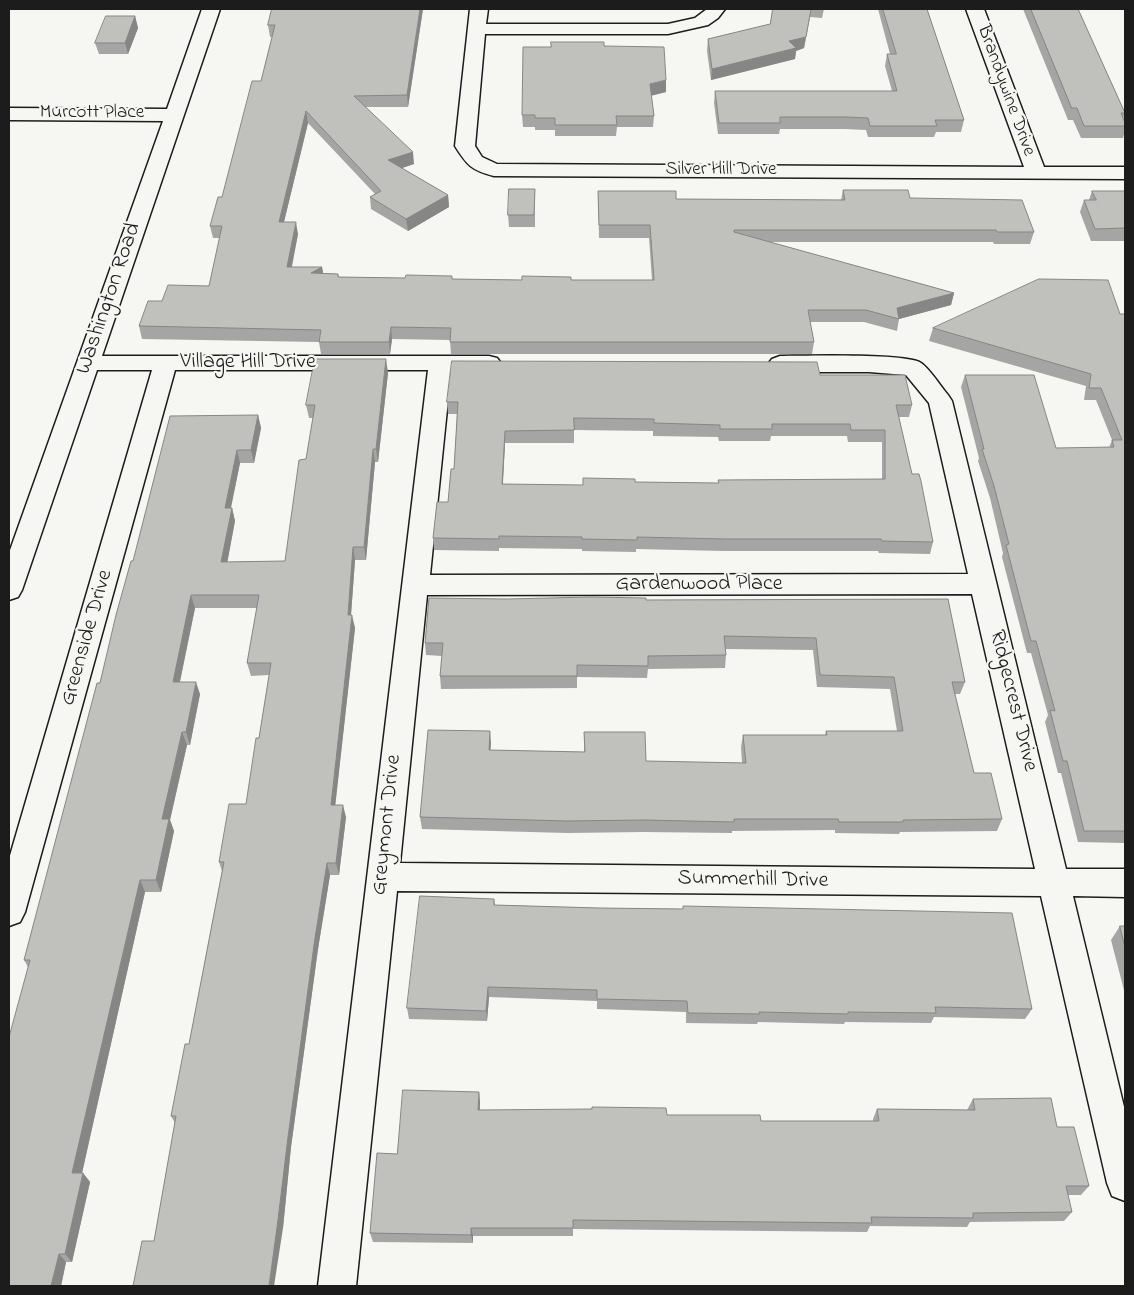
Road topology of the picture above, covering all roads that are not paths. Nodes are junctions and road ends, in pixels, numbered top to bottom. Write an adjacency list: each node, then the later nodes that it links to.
1 (210, 9): 7 (street, Washington Road)
2 (479, 9): 5 (street, Silver Hill Drive)
3 (716, 9): 5 (street)
4 (974, 9): 8 (street, Brandywine Drive)
5 (477, 29): 8 (street, Silver Hill Drive)
6 (9, 114): 7 (street, Murcott Place)
7 (175, 114): 10 (street, Washington Road)
8 (1036, 173): 9 (street, Silver Hill Drive)
9 (1125, 173)
10 (88, 363): 11 (street, Village Hill Drive); 17 (street, Washington Road)
11 (166, 363): 12 (street, Village Hill Drive); 21 (street, Greenside Drive)
12 (440, 363): 13 (street, Village Hill Drive); 16 (street, Greymont Drive)
13 (510, 363)
14 (764, 364): 15 (street, Ridgecrest Drive)
15 (984, 584): 16 (street, Gardenwood Place); 19 (street, Ridgecrest Drive)
16 (415, 585): 18 (street, Greymont Drive)
17 (9, 590)
18 (382, 877): 19 (street, Summerhill Drive); 23 (street, Greymont Drive)
19 (1056, 883): 20 (street, Summerhill Drive); 22 (street, Ridgecrest Drive)
20 (1125, 883)
21 (9, 912)
22 (1125, 1182)
23 (337, 1286)

